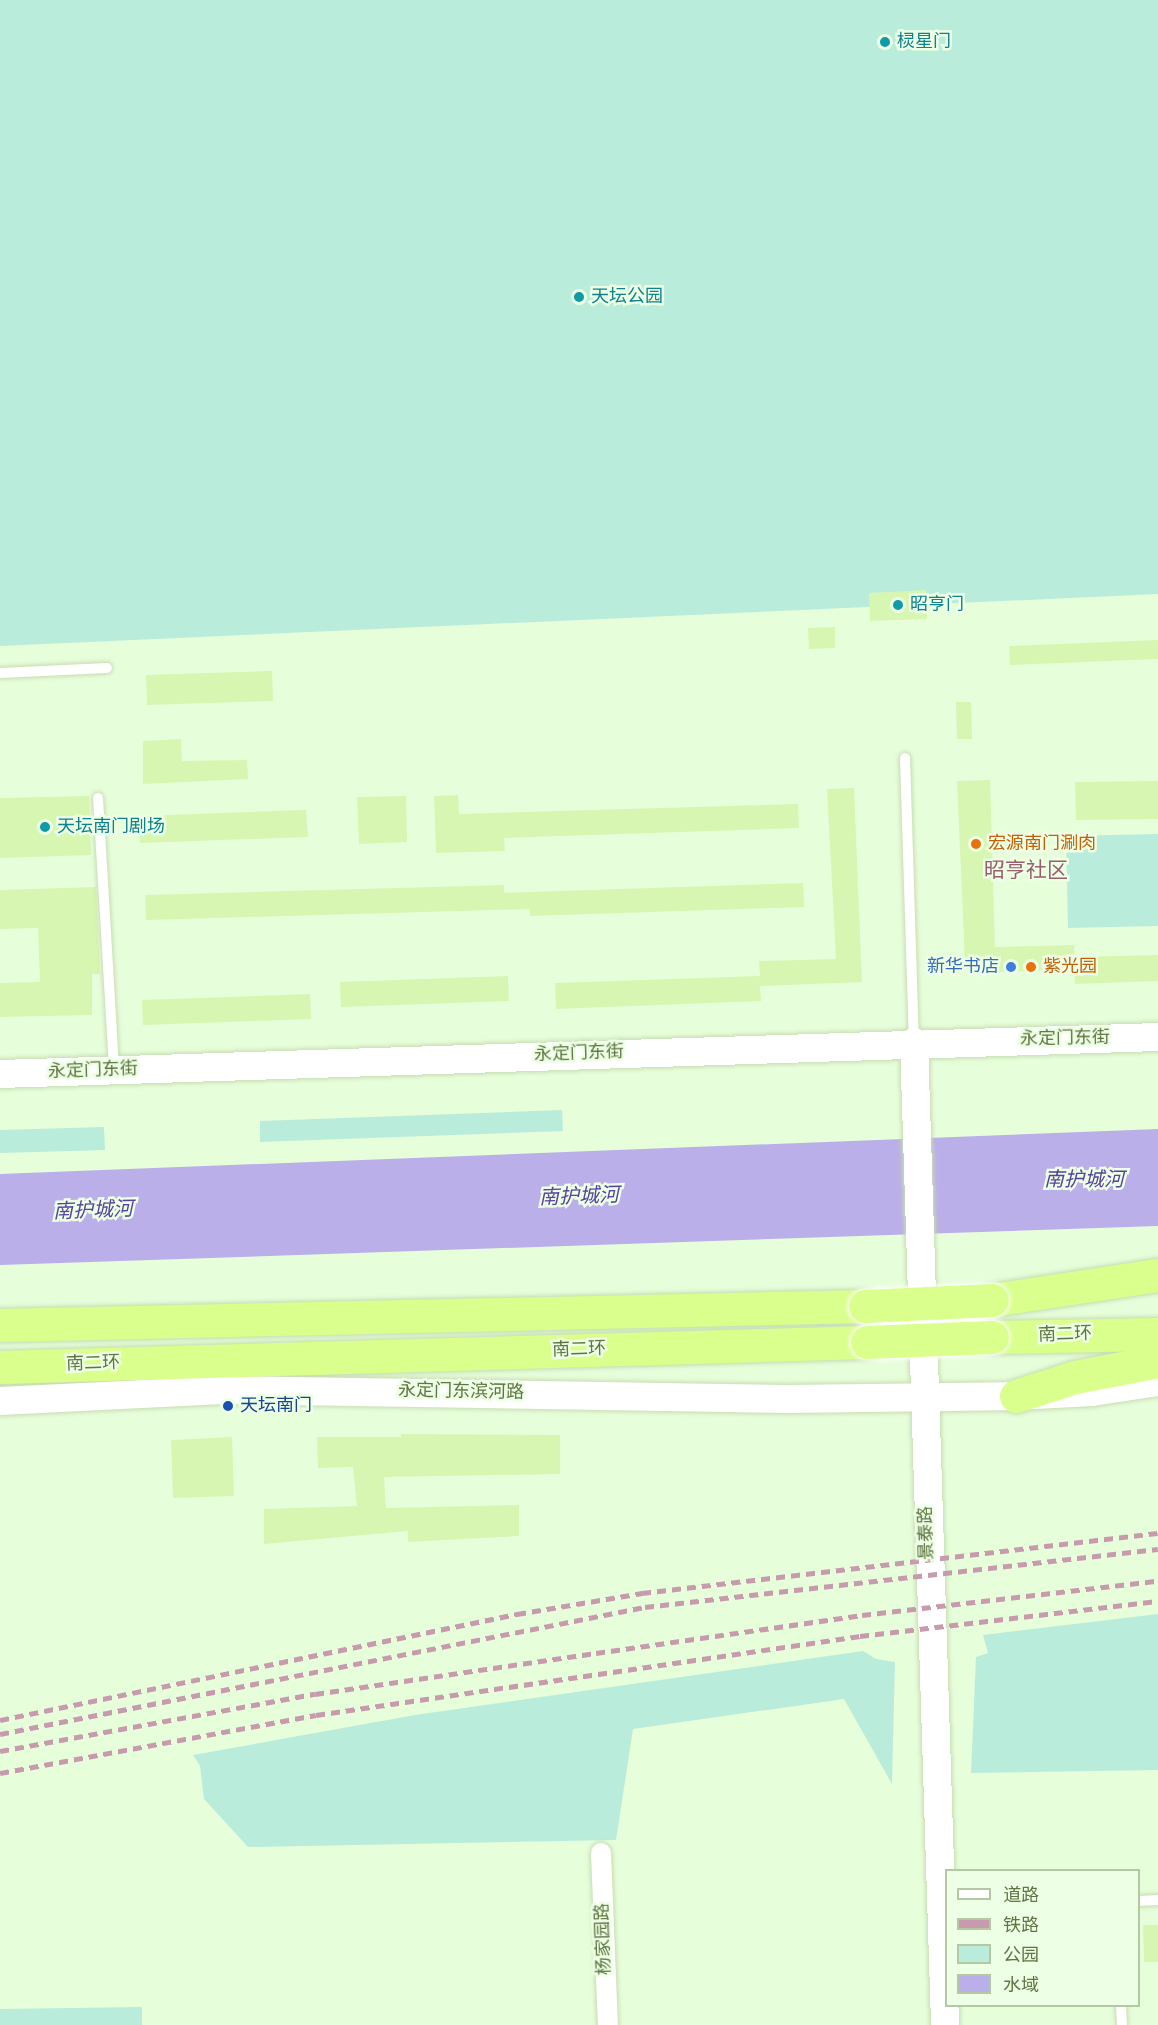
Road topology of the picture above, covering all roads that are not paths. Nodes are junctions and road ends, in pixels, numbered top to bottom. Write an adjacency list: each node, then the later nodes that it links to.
1 (107, 668): 2 (lane)
2 (0, 673)
3 (905, 758): 6 (lane)
4 (98, 798): 7 (lane)
5 (1158, 1037): 6 (street, 永定门东街)
6 (914, 1042): 7 (street, 永定门东街); 18 (street, 景泰路)
7 (114, 1070): 8 (street, 永定门东街)
8 (0, 1074)
9 (1158, 1275): 11 (highway)
10 (1158, 1298): 11 (highway, 南二环)
11 (992, 1300): 12 (highway, 南二环, bridge)
12 (0, 1325)
13 (1158, 1334): 15 (highway, 南二环, bridge)
14 (1158, 1361): 17 (highway)
15 (0, 1367)
16 (1158, 1382): 17 (street)
17 (1016, 1396): 18 (street, 永定门东滨河路)
18 (922, 1397): 19 (street, 永定门东滨河路); 25 (street, 景泰路)
19 (0, 1401)
20 (601, 1853): 24 (street, 杨家园路)
21 (1158, 1900): 22 (lane)
22 (1140, 1901)
23 (1121, 2007): 26 (lane)
24 (608, 2025)
25 (945, 2025)
26 (1122, 2025)

